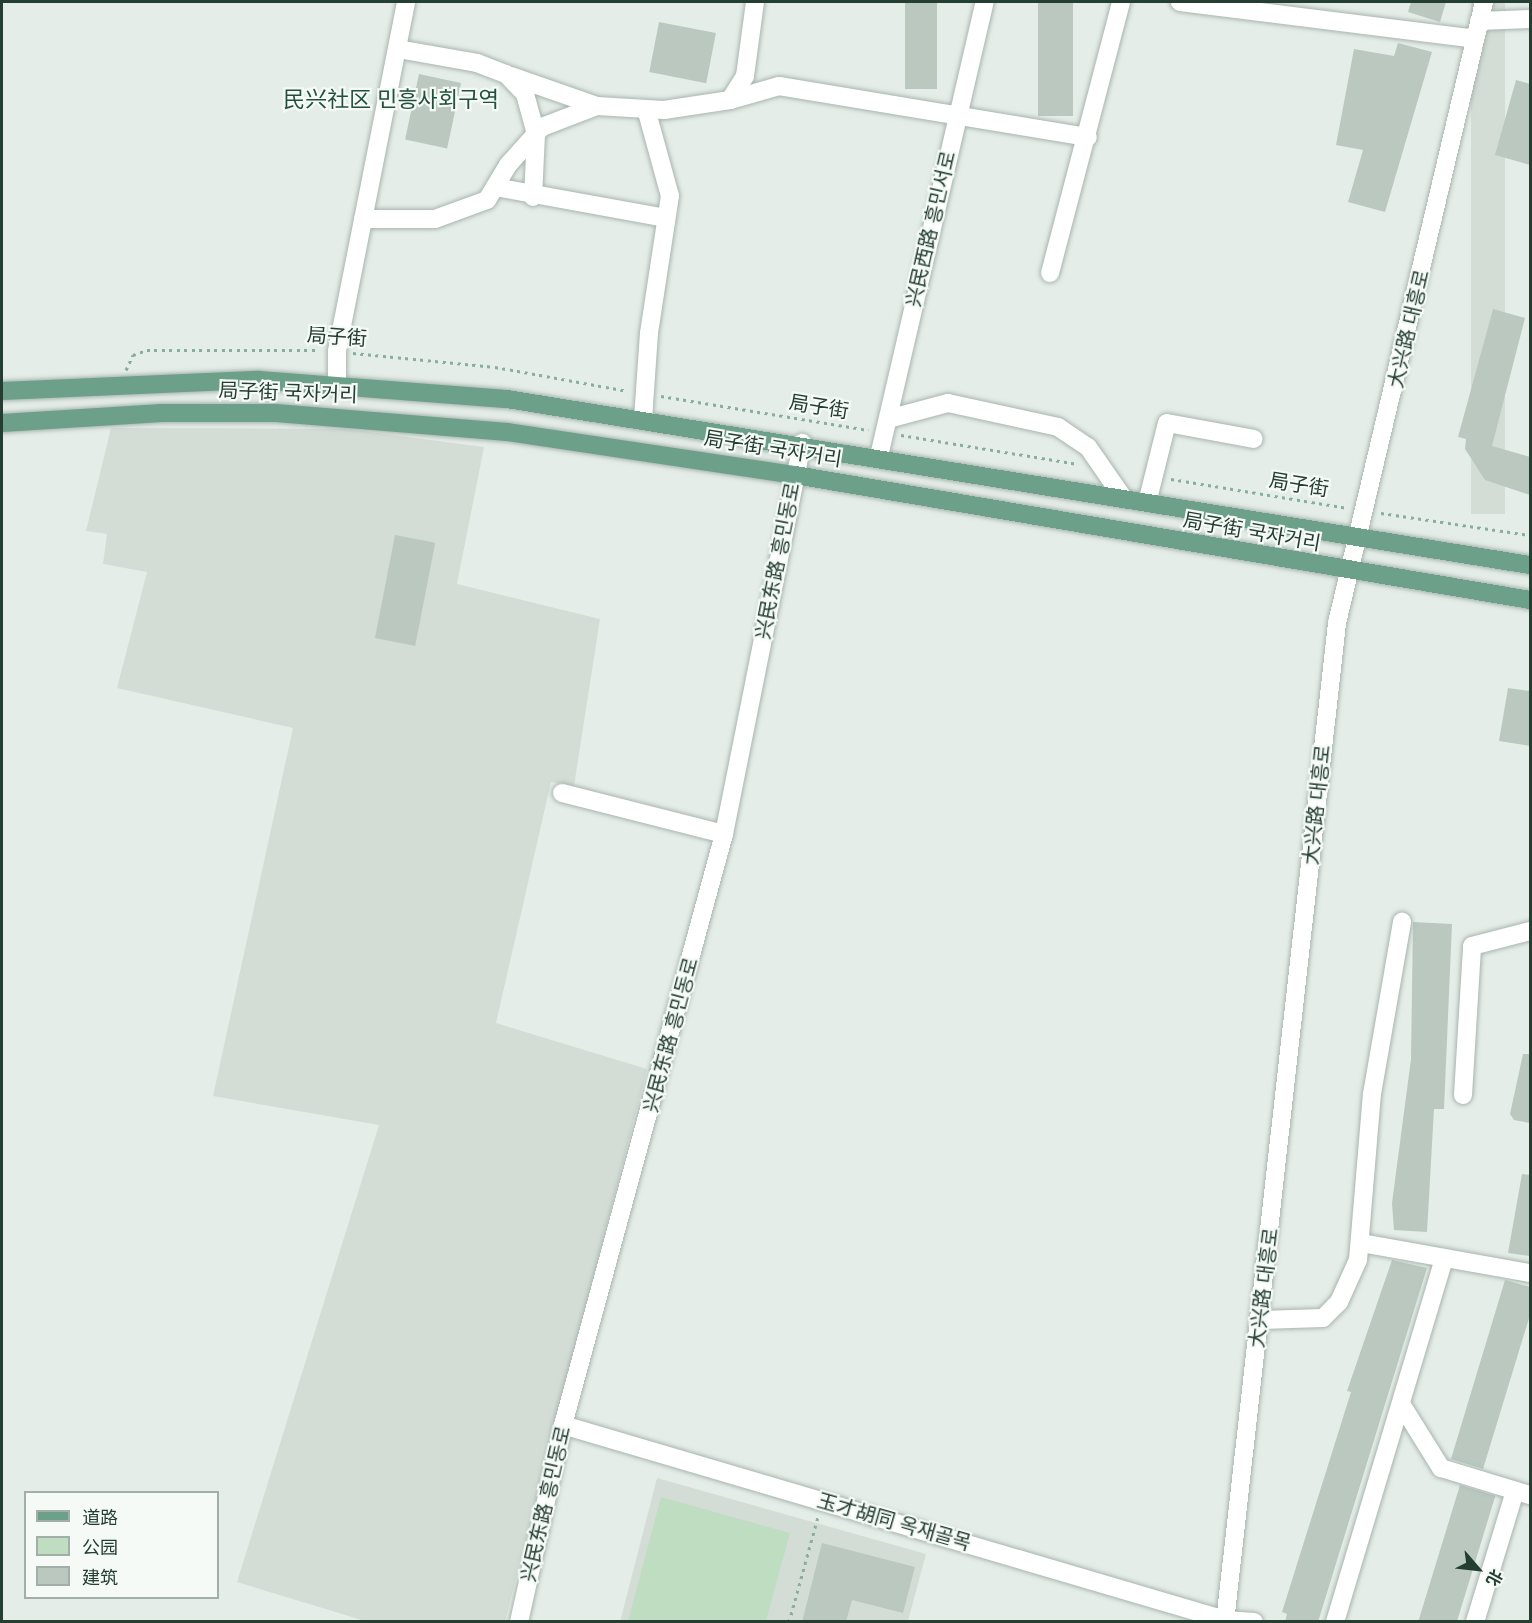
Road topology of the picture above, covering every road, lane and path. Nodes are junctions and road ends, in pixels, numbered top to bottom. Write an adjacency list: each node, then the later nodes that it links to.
1 (406, 2): 10 (street)
2 (755, 2): 12 (street)
3 (985, 2): 15 (street, 兴民西路 흥민서로)
4 (1121, 2): 17 (street)
5 (1180, 2): 9 (street)
6 (1485, 2): 8 (street, 大兴路 대흥로)
7 (1530, 19): 8 (street)
8 (1479, 21): 9 (street, 大兴路 대흥로)
9 (1475, 39): 39 (street, 大兴路 대흥로)
10 (398, 49): 11 (street); 21 (street)
11 (506, 74): 13 (street); 16 (street)
12 (730, 100): 14 (street); 15 (street)
13 (597, 106): 14 (street); 16 (street)
14 (646, 109): 20 (street)
15 (956, 117): 17 (street); 30 (street, 兴民西路 흥민서로)
16 (536, 134): 18 (street); 19 (street)
17 (1088, 137): 22 (street)
18 (495, 187): 19 (street); 21 (street)
19 (533, 197): 20 (street)
20 (665, 218): 27 (street)
21 (363, 219): 23 (street)
22 (1050, 273)
23 (337, 351): 24 (path, 局子街); 25 (street); 27 (path, 局子街)
24 (118, 384): 25 (main road, 局子街 국자거리); 26 (main road, 局子街 국자거리)
25 (338, 384): 28 (main road, 局子街 국자거리)
26 (2, 392)
27 (644, 393): 28 (street); 30 (path, 局子街)
28 (643, 419): 32 (main road, 局子街 국자거리)
29 (2, 423): 35 (main road, 局子街 국자거리)
30 (886, 426): 33 (street, 兴民西路 흥민서로); 34 (path, 局子街); 34 (street)
31 (1254, 439): 36 (street)
32 (802, 443): 33 (main road, 局子街 국자거리); 35 (street, 兴民东路 흥민동로)
33 (879, 456): 37 (main road, 局子街 국자거리)
34 (1103, 468): 37 (street)
35 (795, 475): 43 (main road, 局子街 국자거리); 46 (street, 兴民东路 흥민동로)
36 (1154, 477): 38 (street); 39 (path, 局子街)
37 (1124, 499): 38 (main road, 局子街 국자거리)
38 (1148, 503): 41 (main road, 局子街 국자거리)
39 (1365, 511): 40 (path, 局子街); 41 (street, 大兴路 대흥로)
40 (1530, 535)
41 (1356, 539): 42 (main road, 局子街 국자거리); 43 (street, 大兴路 대흥로)
42 (1530, 565)
43 (1349, 572): 44 (main road, 局子街 국자거리); 53 (street, 大兴路 대흥로)
44 (1530, 600)
45 (562, 794): 46 (street)
46 (724, 834): 55 (street, 兴民东路 흥민동로)
47 (1402, 922): 50 (street)
48 (1530, 931): 49 (street)
49 (1463, 1095)
50 (1361, 1243): 51 (street); 53 (street)
51 (1444, 1258): 52 (street); 54 (street)
52 (1530, 1273)
53 (1262, 1320): 58 (street, 大兴路 대흥로)
54 (1403, 1407): 56 (street); 62 (street)
55 (564, 1425): 57 (street, 玉才胡同 옥재골목); 60 (street, 兴民东路 흥민동로)
56 (1523, 1493): 63 (street)
57 (823, 1501): 58 (street, 玉才胡同 옥재골목); 61 (path)
58 (1225, 1621): 59 (street, 玉才胡同 옥재골목)
59 (1250, 1621)
60 (519, 1622)
61 (789, 1622)
62 (1335, 1622)
63 (1475, 1622)

